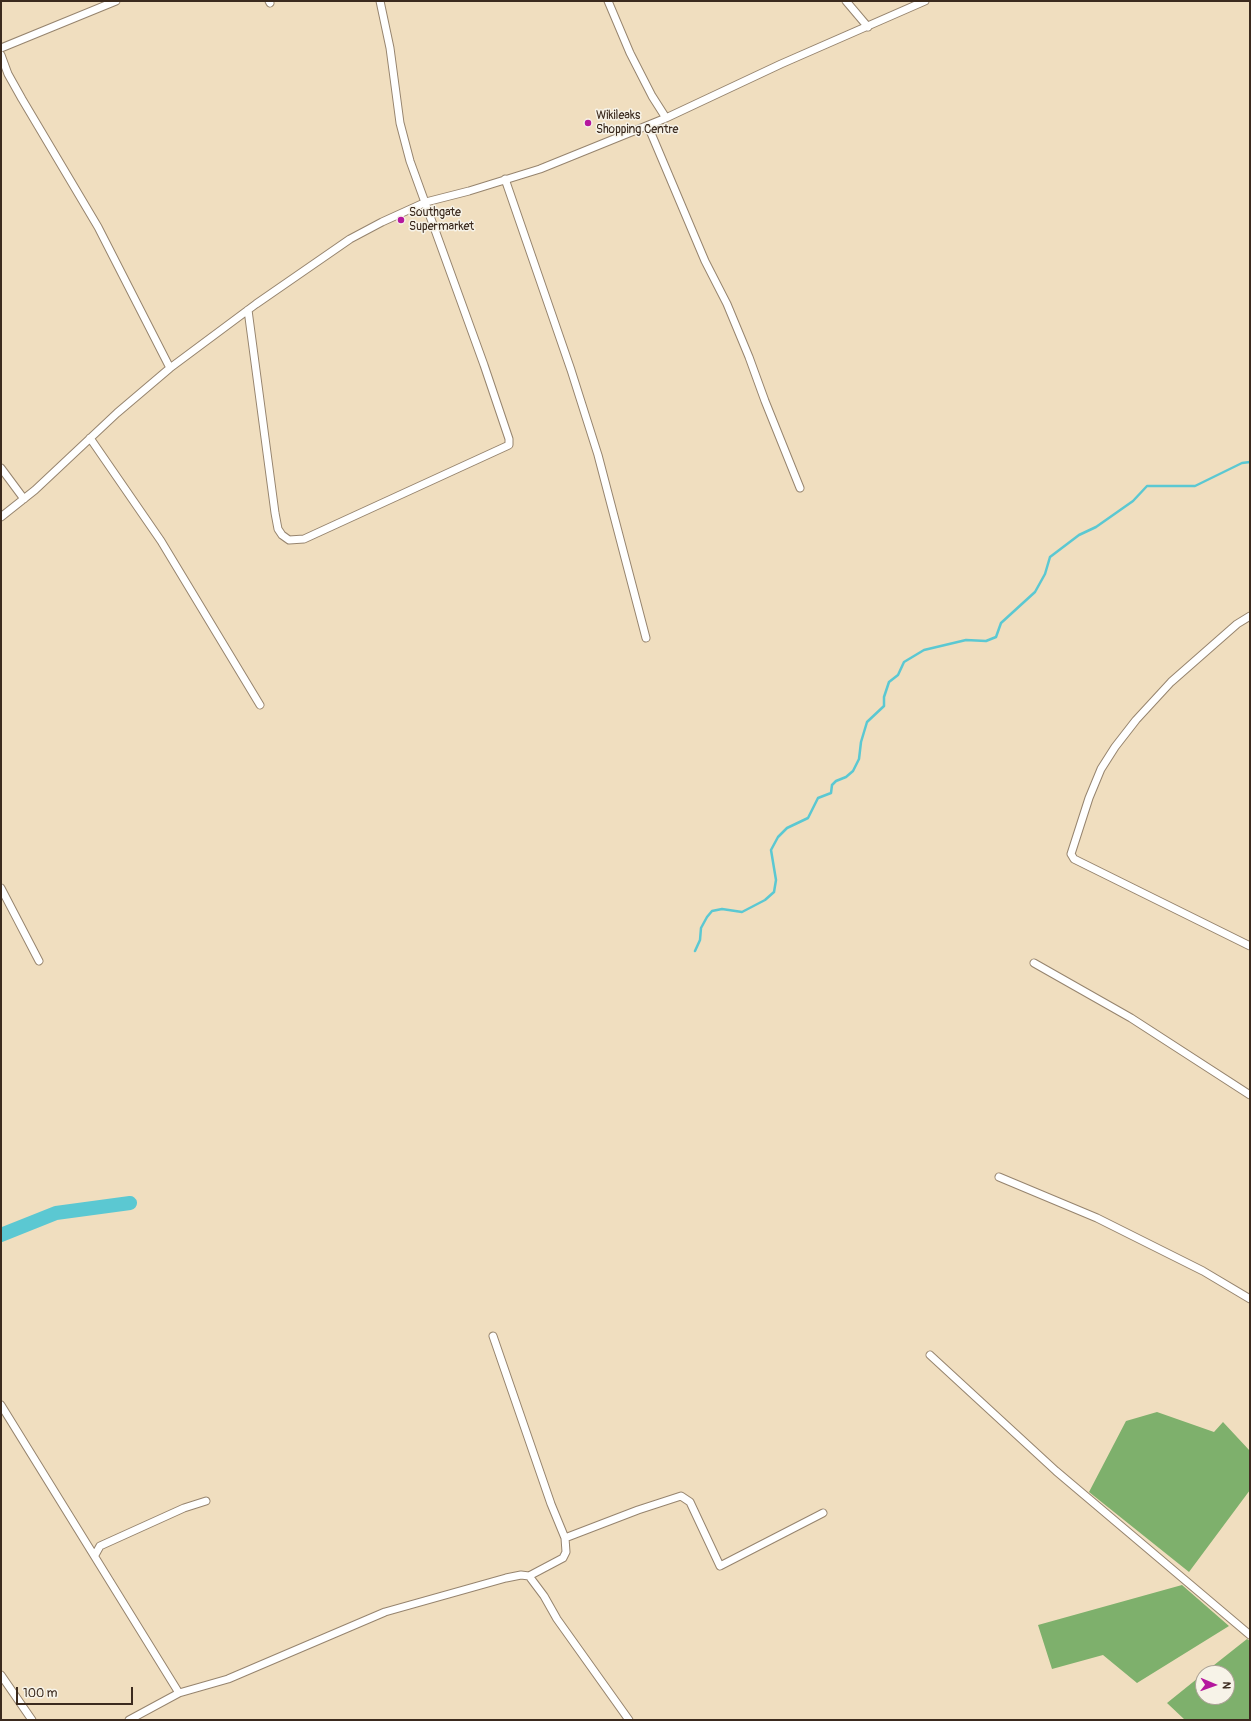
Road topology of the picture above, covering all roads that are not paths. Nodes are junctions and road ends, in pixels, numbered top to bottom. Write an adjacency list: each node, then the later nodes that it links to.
1 (116, 1): 7 (street)
2 (380, 1): 12 (street)
3 (608, 1): 9 (street)
4 (846, 1): 6 (street)
5 (925, 1): 6 (street)
6 (868, 27): 9 (street)
7 (1, 48)
8 (1, 55): 14 (street)
9 (666, 118): 10 (street)
10 (648, 126): 11 (street); 17 (street)
11 (505, 179): 12 (street); 21 (street)
12 (426, 202): 13 (street); 13 (street)
13 (248, 310): 14 (street)
14 (170, 368): 15 (street)
15 (90, 438): 18 (street); 22 (street)
16 (1, 468): 18 (street)
17 (800, 488)
18 (24, 499): 19 (street)
19 (1, 517)
20 (1250, 616): 24 (street)
21 (646, 638)
22 (260, 705)
23 (1, 888): 25 (street)
24 (1250, 946)
25 (39, 961)
26 (1034, 963): 27 (street)
27 (1250, 1095)
28 (999, 1177): 29 (street)
29 (1250, 1299)
30 (493, 1336): 35 (street)
31 (930, 1355): 38 (street)
32 (1, 1405): 36 (street)
33 (206, 1501): 36 (street)
34 (823, 1512): 35 (street)
35 (565, 1538): 37 (street)
36 (95, 1555): 40 (street)
37 (529, 1576): 40 (street); 43 (street)
38 (1250, 1635)
39 (1, 1675): 41 (street)
40 (180, 1693): 42 (street)
41 (32, 1720)
42 (129, 1720)
43 (629, 1720)

